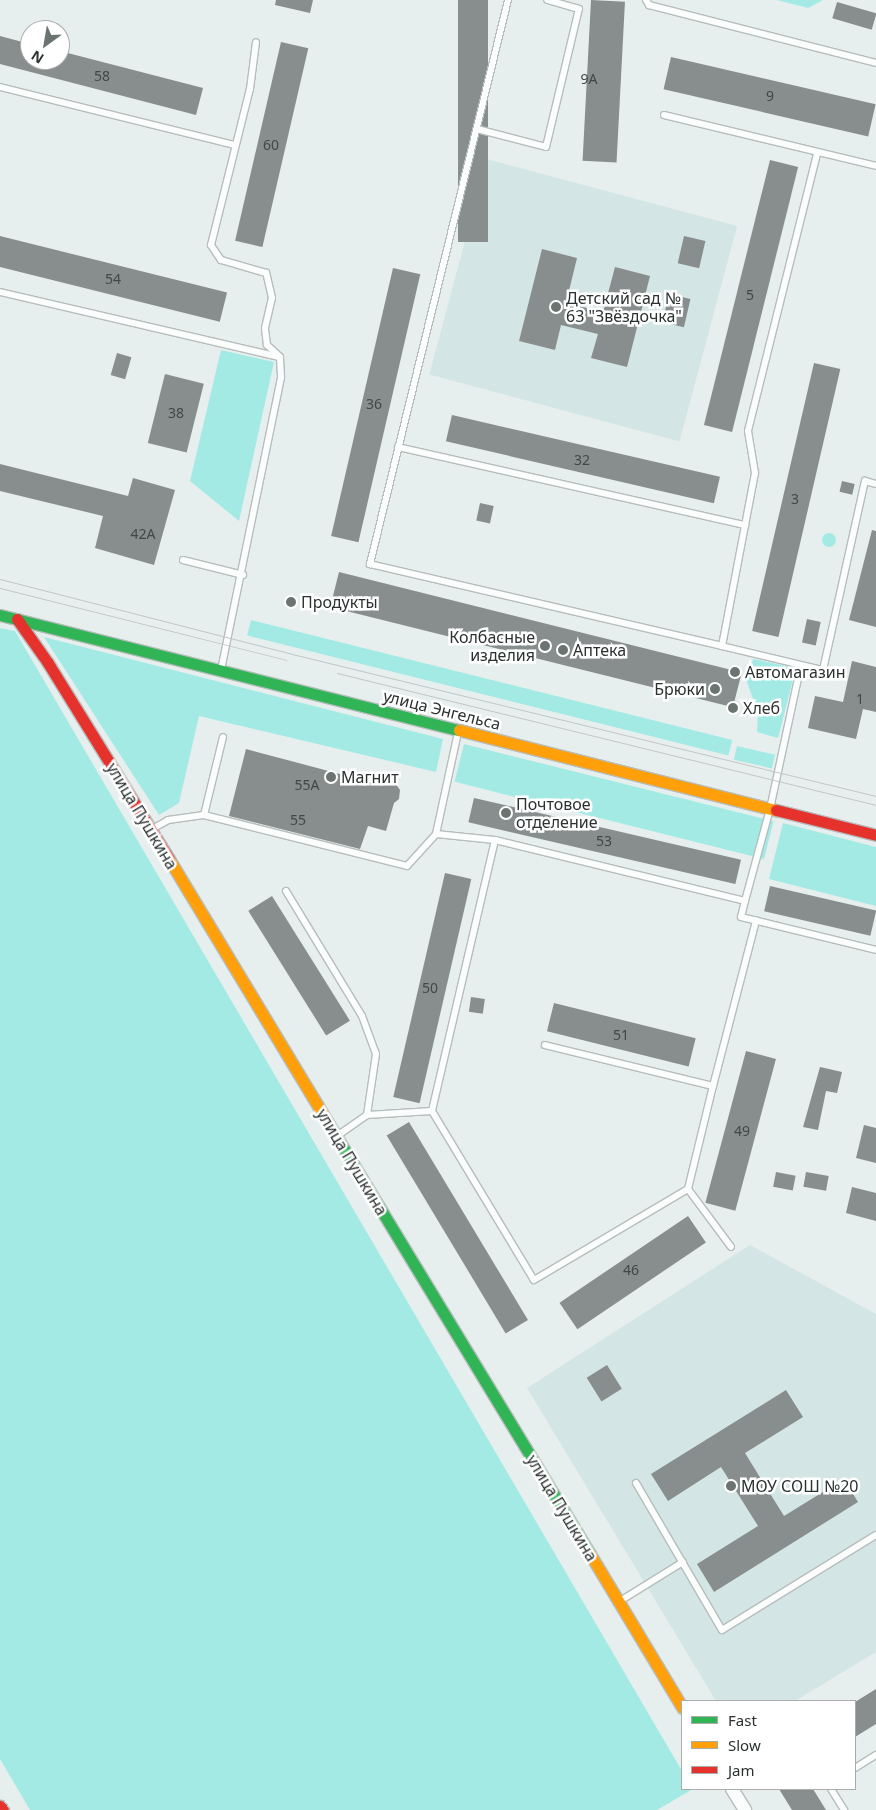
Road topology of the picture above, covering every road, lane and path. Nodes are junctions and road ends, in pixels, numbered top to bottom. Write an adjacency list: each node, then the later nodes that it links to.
1 (508, 0): 8 (lane)
2 (548, 0): 8 (lane)
3 (646, 0): 5 (lane)
4 (256, 42): 9 (lane)
5 (876, 63)
6 (0, 87): 9 (lane)
7 (664, 115): 10 (lane)
8 (477, 130): 14 (lane)
9 (234, 145): 13 (lane)
10 (817, 154): 11 (lane); 16 (lane)
11 (876, 166)
12 (0, 292): 13 (lane)
13 (280, 357): 18 (lane)
14 (398, 447): 16 (lane); 21 (lane)
15 (876, 484): 22 (lane)
16 (745, 525): 21 (lane)
17 (183, 560): 18 (lane)
18 (243, 575): 23 (lane)
19 (0, 615): 20 (street, улица Энгельса)
20 (17, 620): 23 (street, улица Энгельса); 28 (street, улица Пушкина)
21 (722, 646): 22 (lane)
22 (801, 665): 26 (lane)
23 (221, 672): 24 (street, улица Энгельса)
24 (458, 731): 26 (street, улица Энгельса); 29 (lane)
25 (223, 737): 27 (lane)
26 (770, 808): 30 (street, улица Энгельса); 33 (lane)
27 (204, 815): 28 (lane); 29 (lane)
28 (151, 830): 40 (street, улица Пушкина)
29 (436, 834): 31 (lane)
30 (876, 835)
31 (495, 840): 33 (lane); 38 (lane)
32 (286, 891): 39 (lane)
33 (745, 901): 34 (lane)
34 (756, 921): 35 (lane); 37 (lane)
35 (876, 950)
36 (545, 1044): 37 (lane)
37 (713, 1086): 41 (lane)
38 (432, 1110): 39 (lane); 41 (lane)
39 (367, 1115): 40 (lane)
40 (336, 1136): 46 (street, улица Пушкина)
41 (688, 1189): 42 (lane)
42 (731, 1247)
43 (636, 1483): 45 (lane)
44 (876, 1535): 45 (lane)
45 (683, 1562): 46 (lane)
46 (618, 1602): 47 (street, улица Пушкина)
47 (681, 1705)
48 (876, 1755): 49 (lane)
49 (856, 1767)
50 (733, 1790): 54 (street)
51 (832, 1790): 55 (lane)
52 (0, 1806): 53 (street)
53 (2, 1810)
54 (745, 1810)
55 (844, 1810)

